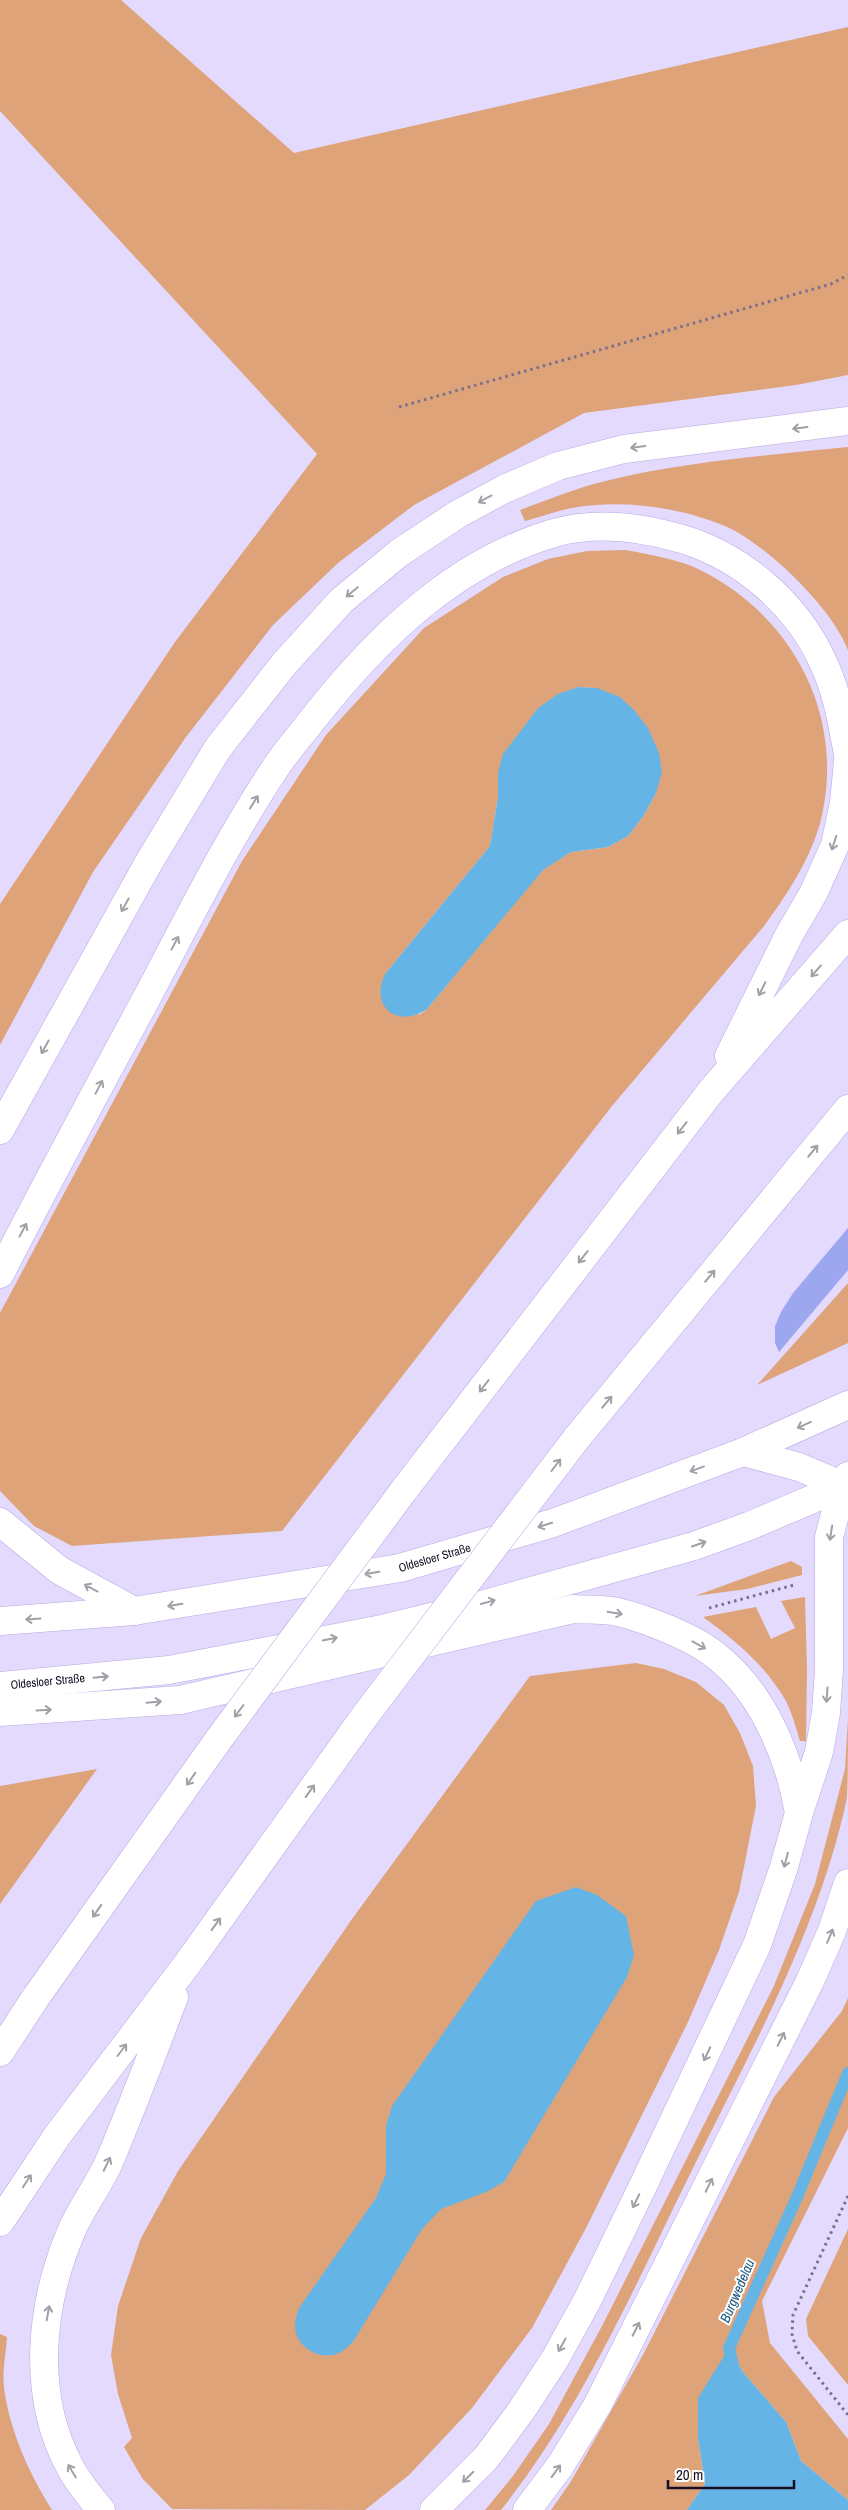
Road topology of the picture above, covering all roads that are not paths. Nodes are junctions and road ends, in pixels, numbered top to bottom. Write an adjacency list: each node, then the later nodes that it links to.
1 (848, 421): 7 (main road, one-way to 7)
2 (848, 754): 8 (main road, one-way to 2)
3 (848, 761): 5 (main road, one-way to 5)
4 (848, 934): 5 (main road, one-way to 5)
5 (712, 1090): 20 (main road, one-way to 20, bridge)
6 (848, 1110): 19 (main road, one-way to 6, bridge)
7 (0, 1130)
8 (0, 1274)
9 (848, 1405): 10 (main road, Oldesloer Straße, one-way to 10)
10 (743, 1452): 11 (main road); 13 (main road, Oldesloer Straße, one-way to 13)
11 (847, 1483): 15 (main road, Oldesloer Straße, one-way to 11); 17 (main road, one-way to 17)
12 (0, 1522): 13 (main road, one-way to 12)
13 (134, 1611): 14 (main road, Oldesloer Straße, one-way to 14)
14 (0, 1621)
15 (0, 1686)
16 (0, 1712): 17 (main road, one-way to 17)
17 (799, 1813): 23 (main road, one-way to 23)
18 (848, 1883): 24 (main road, one-way to 18)
19 (188, 1963): 21 (main road, one-way to 19); 22 (main road, one-way to 19)
20 (0, 2052)
21 (0, 2222)
22 (101, 2510)
23 (434, 2510)
24 (527, 2510)

